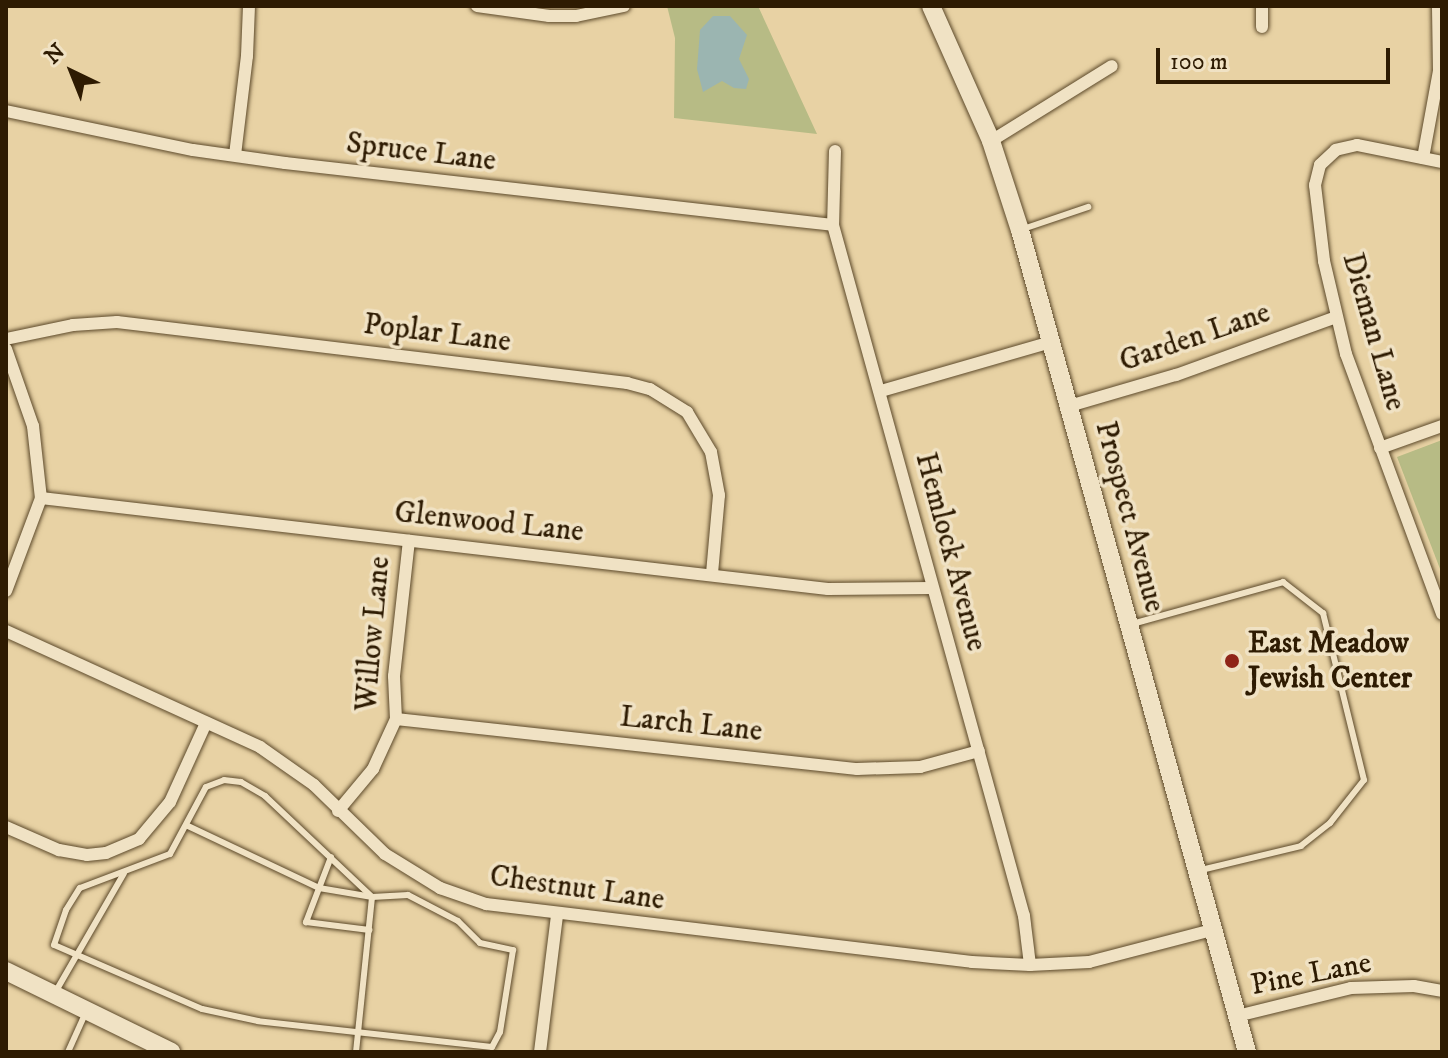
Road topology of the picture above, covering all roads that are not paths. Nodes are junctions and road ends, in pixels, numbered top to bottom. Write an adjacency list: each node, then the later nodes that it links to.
1 (249, 6): 12 (street)
2 (477, 6): 3 (street)
3 (624, 6)
4 (931, 6): 10 (street, Prospect Avenue)
5 (1262, 6): 7 (street)
6 (1438, 6): 13 (street)
7 (1262, 27)
8 (1112, 66): 10 (street)
9 (6, 111): 12 (street, Spruce Lane)
10 (991, 141): 17 (street, Prospect Avenue)
11 (835, 151): 16 (street, Hemlock Avenue)
12 (235, 155): 16 (street, Spruce Lane)
13 (1423, 158): 14 (street, Dieman Lane); 18 (street, Dieman Lane)
14 (1442, 162)
15 (1088, 207): 17 (lane)
16 (833, 225): 22 (street, Hemlock Avenue)
17 (1020, 230): 20 (street, Prospect Avenue)
18 (1336, 317): 23 (street, Garden Lane); 25 (street, Dieman Lane)
19 (6, 339): 28 (street, Poplar Lane)
20 (1051, 342): 22 (street); 23 (street, Prospect Avenue)
21 (6, 349): 26 (street)
22 (881, 391): 29 (street, Hemlock Avenue)
23 (1069, 406): 32 (street, Prospect Avenue)
24 (1442, 426): 25 (street)
25 (1380, 448): 31 (street, Dieman Lane)
26 (41, 498): 27 (street, Glenwood Lane); 30 (street)
27 (409, 541): 28 (street, Glenwood Lane); 34 (street, Willow Lane)
28 (712, 574): 29 (street, Glenwood Lane)
29 (931, 588): 36 (street, Hemlock Avenue)
30 (6, 591)
31 (1442, 614)
32 (1129, 625): 41 (street, Prospect Avenue); 41 (lane)
33 (6, 631): 35 (street, Chestnut Lane)
34 (396, 719): 36 (street, Larch Lane); 37 (street, Willow Lane)
35 (206, 723): 37 (street, Chestnut Lane); 39 (street)
36 (979, 751): 49 (street, Hemlock Avenue)
37 (338, 811): 45 (street, Chestnut Lane)
38 (188, 826): 40 (lane); 42 (lane); 43 (lane)
39 (6, 827)
40 (331, 857): 43 (lane); 44 (lane)
41 (1196, 871): 47 (street, Prospect Avenue)
42 (124, 872): 48 (lane); 48 (lane)
43 (319, 888): 44 (lane); 46 (lane)
44 (372, 897): 46 (lane); 56 (lane)
45 (557, 915): 49 (street, Chestnut Lane); 60 (street)
46 (369, 930): 55 (lane)
47 (1212, 930): 49 (street, Chestnut Lane); 54 (street, Prospect Avenue)
48 (74, 955): 52 (lane); 55 (lane)
49 (1030, 965)
50 (8, 978): 52 (street)
51 (1442, 991): 54 (street, Pine Lane)
52 (54, 995): 53 (street)
53 (87, 1010): 57 (lane); 58 (street)
54 (1237, 1016): 61 (street, Prospect Avenue)
55 (358, 1032): 56 (lane); 59 (lane)
56 (476, 1048)
57 (68, 1052)
58 (171, 1052)
59 (356, 1052)
60 (540, 1052)
61 (1247, 1052)

